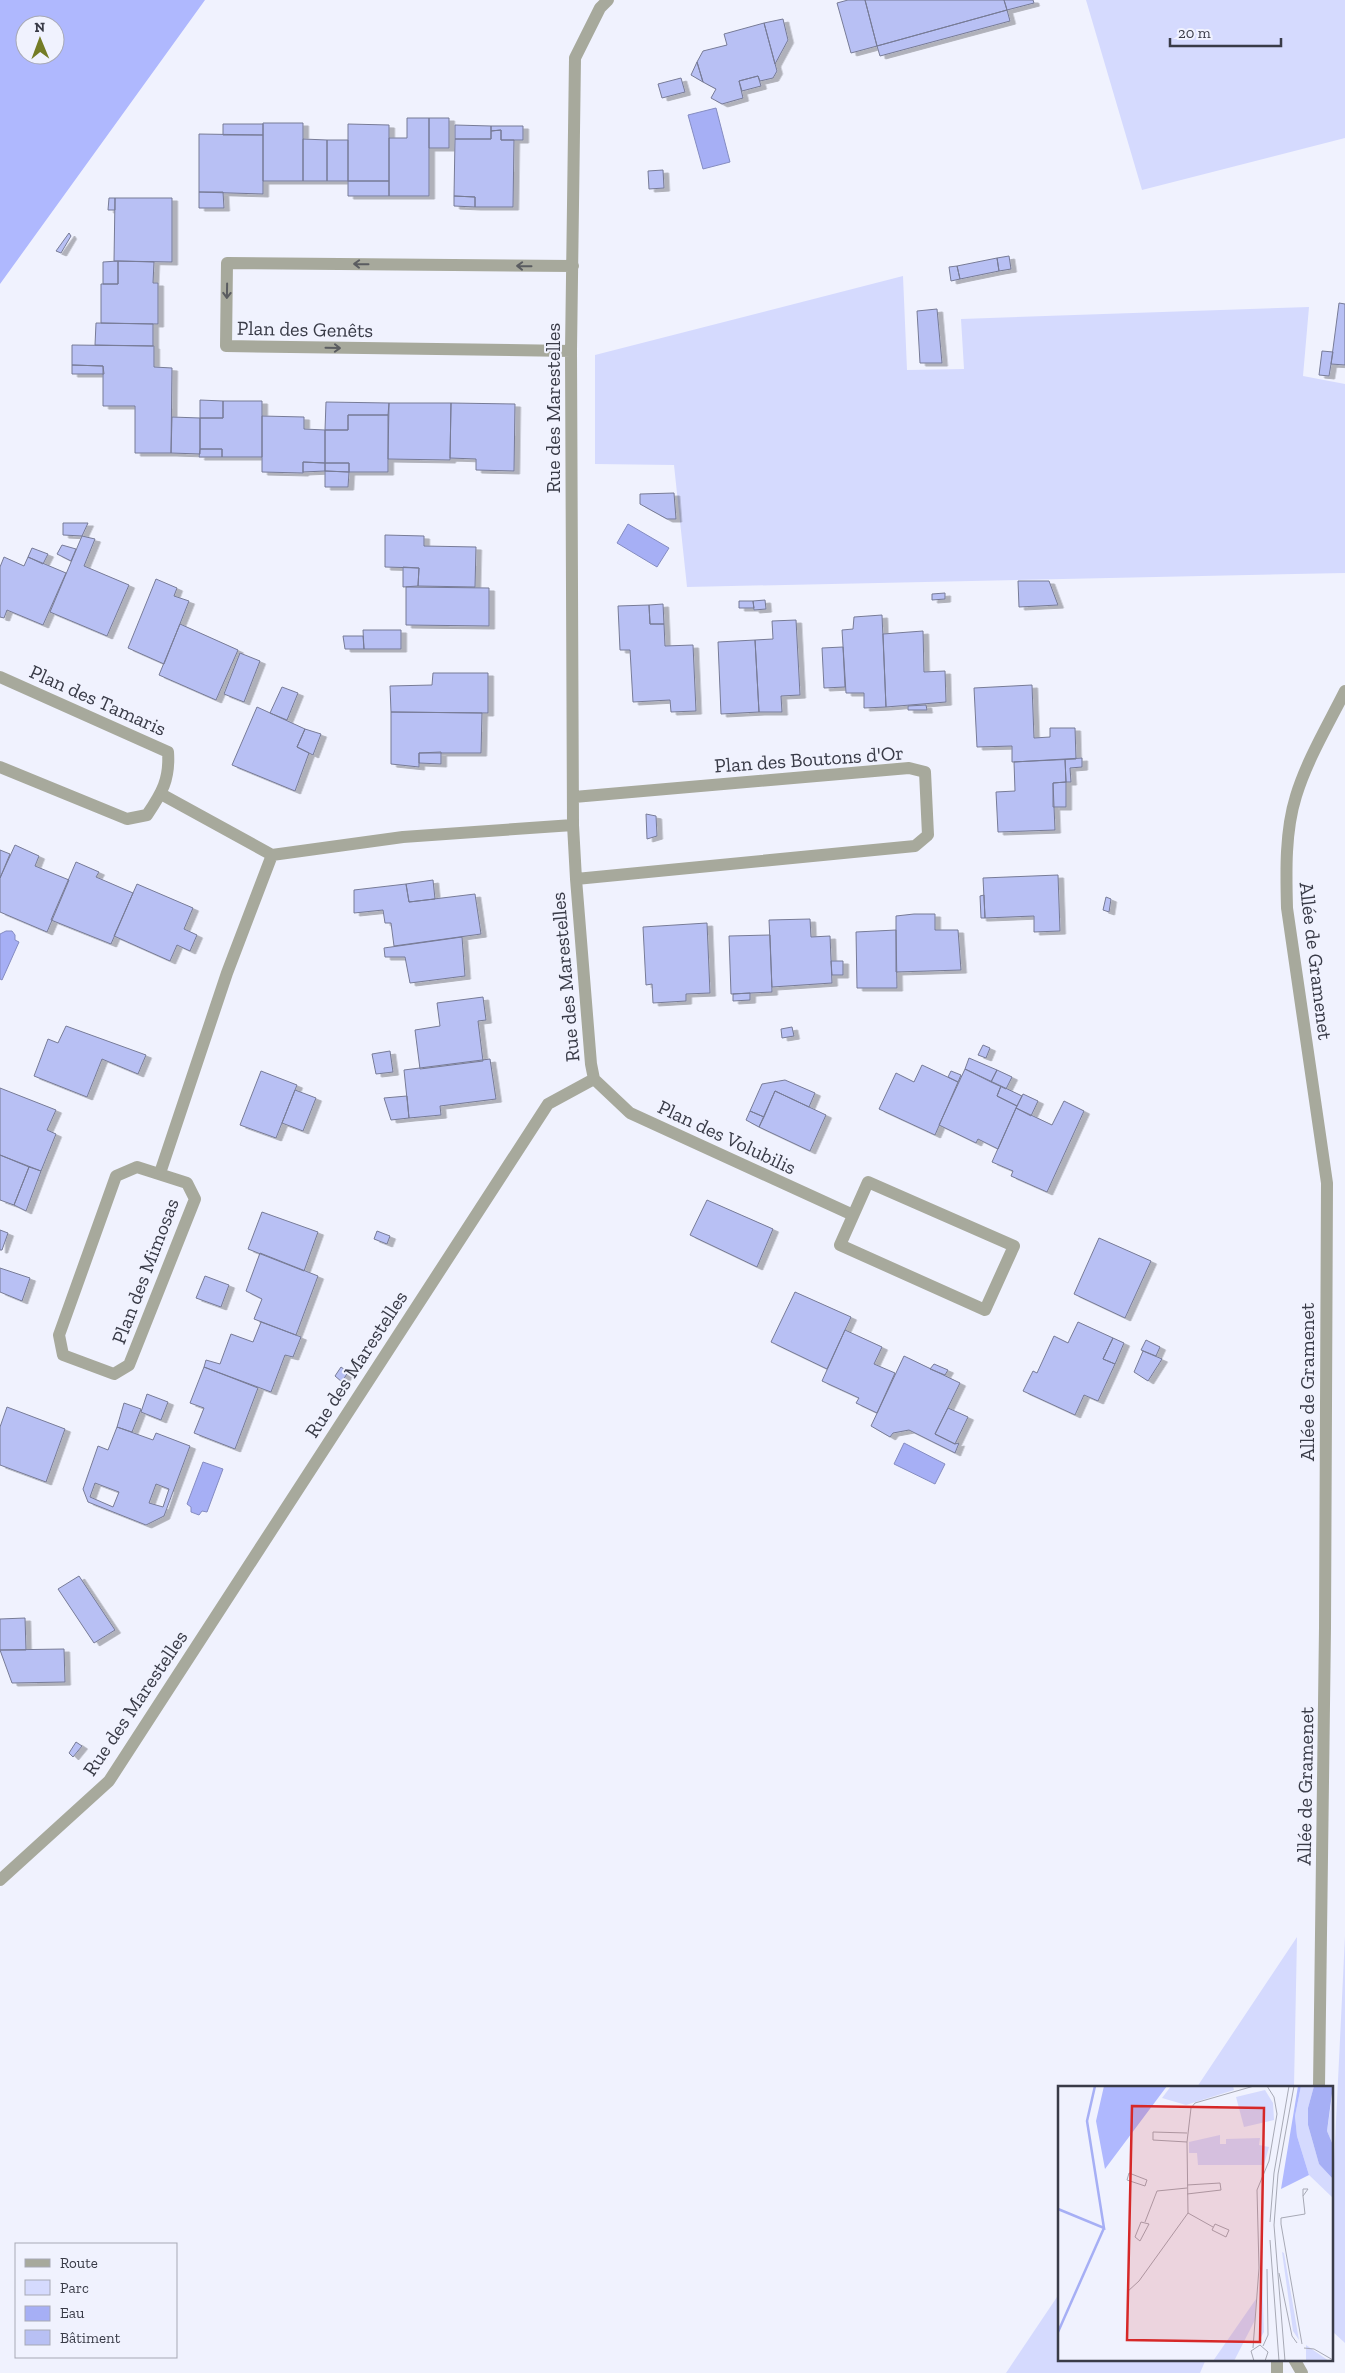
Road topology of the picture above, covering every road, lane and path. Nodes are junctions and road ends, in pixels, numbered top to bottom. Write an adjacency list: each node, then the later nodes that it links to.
1 (608, 0): 2 (street, Rue des Marestelles)
2 (573, 266): 3 (street, Rue des Marestelles); 3 (street, Plan des Genêts, one-way to 3)
3 (571, 351): 8 (street, Rue des Marestelles)
4 (0, 677): 7 (street, Plan des Tamaris)
5 (1345, 691): 16 (street, Allée de Gramenet)
6 (0, 767): 7 (street, Plan des Tamaris)
7 (161, 794): 10 (street)
8 (574, 797): 9 (street, Rue des Marestelles); 11 (street, Plan des Boutons d'Or)
9 (573, 825): 10 (street); 11 (street, Rue des Marestelles)
10 (272, 855): 13 (street, Plan des Mimosas)
11 (576, 879): 12 (street, Rue des Marestelles)
12 (594, 1079): 14 (street, Plan des Volubilis); 15 (street, Rue des Marestelles)
13 (160, 1173): 13 (street, Plan des Mimosas)
14 (853, 1215): 14 (street)
15 (0, 1880)
16 (1319, 2086)
17 (1277, 2360): 19 (street)
18 (1295, 2360): 20 (street)
19 (1277, 2373)
20 (1302, 2373)

